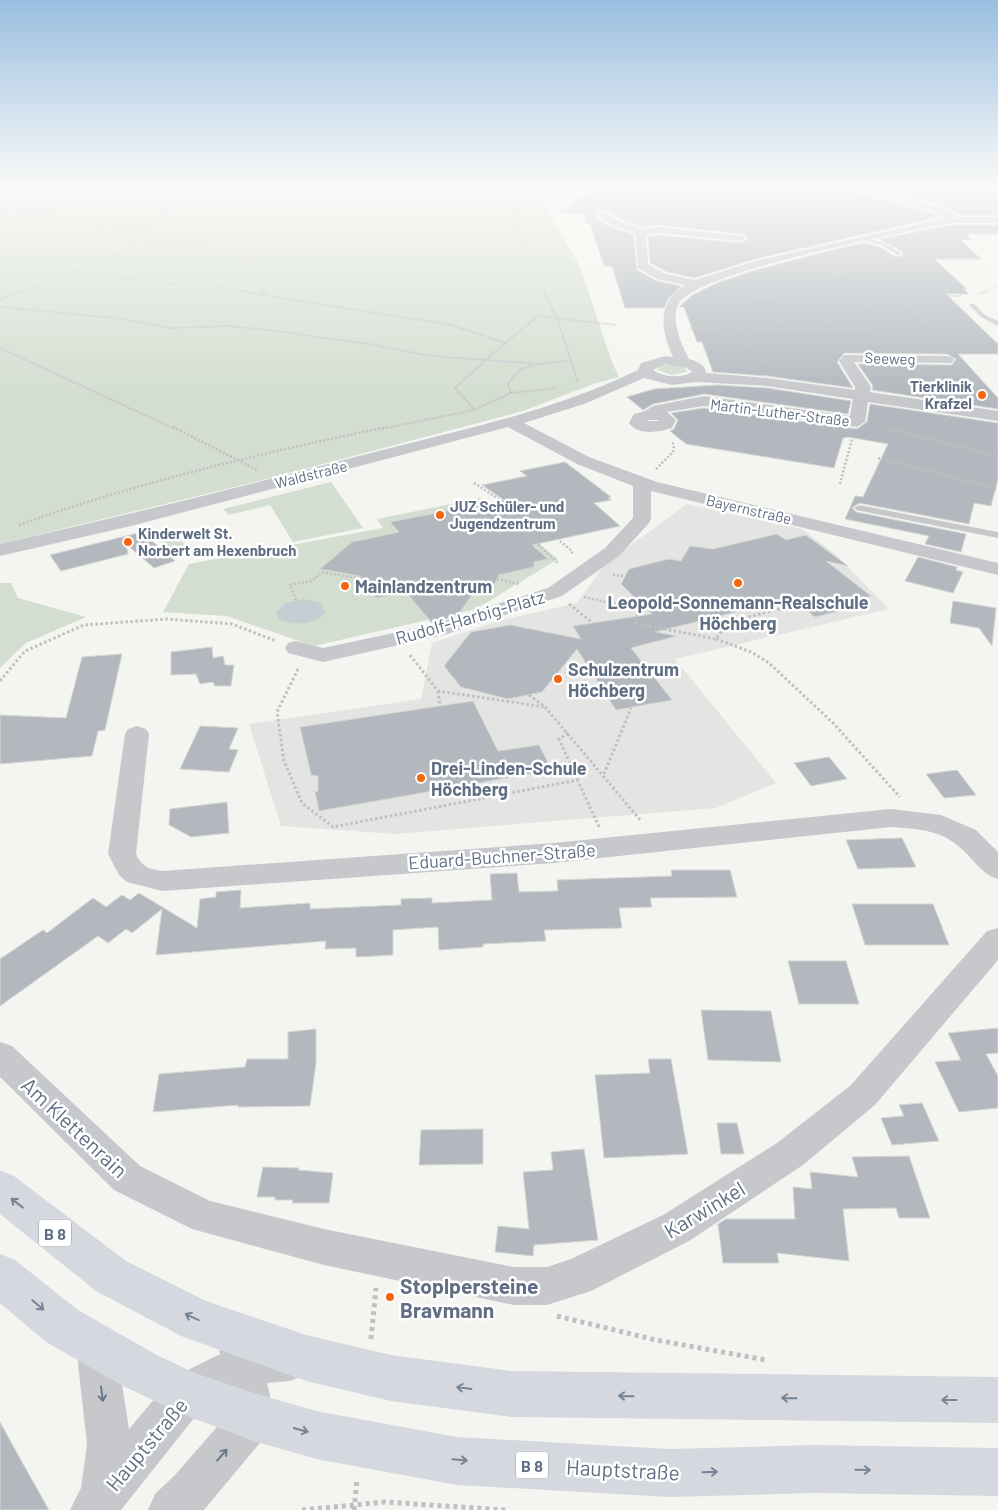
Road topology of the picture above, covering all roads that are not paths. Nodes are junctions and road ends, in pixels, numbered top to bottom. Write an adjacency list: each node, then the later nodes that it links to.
1 (641, 256): 3 (street)
2 (789, 256): 3 (street)
3 (698, 284): 6 (street)
4 (972, 305): 5 (lane)
5 (998, 324)
6 (673, 343): 8 (street); 9 (street)
7 (947, 360): 14 (street, Seeweg)
8 (661, 361): 9 (street); 10 (street, Waldstraße)
9 (683, 362): 11 (street)
10 (645, 372): 12 (street); 13 (street, Waldstraße)
11 (697, 374): 12 (street, Waldstraße); 14 (street)
12 (663, 380): 13 (street, Waldstraße)
13 (618, 386): 17 (street, Waldstraße)
14 (862, 397): 15 (street, Martin-Luther-Straße); 16 (street)
15 (650, 415)
16 (998, 416)
17 (510, 422): 18 (street, Bayernstraße); 21 (street, Waldstraße)
18 (642, 483): 22 (street, Bayernstraße); 23 (street, Rudolf-Harbig-Platz)
19 (859, 508): 20 (lane)
20 (998, 535)
21 (0, 550)
22 (998, 569)
23 (301, 649)
24 (137, 734): 25 (street, Eduard-Buchner-Straße)
25 (998, 869)
26 (998, 939): 29 (street, Karwinkel)
27 (0, 1056): 29 (street, Am Klettenrain)
28 (0, 1189): 32 (main road, B 8, one-way to 28)
29 (324, 1247)
30 (0, 1275): 31 (main road, B 8, one-way to 31)
31 (96, 1346): 33 (main road, B 8); 37 (street, Hauptstraße, one-way to 37)
32 (240, 1350): 33 (street, Hauptstraße); 34 (main road, B 8, one-way to 32); 35 (street)
33 (187, 1393): 35 (main road, B 8); 37 (street, Hauptstraße)
34 (998, 1400)
35 (254, 1416): 36 (main road, Hauptstraße / B 8, one-way to 36); 38 (street, one-way to 35)
36 (998, 1472)
37 (98, 1503)
38 (171, 1510)

